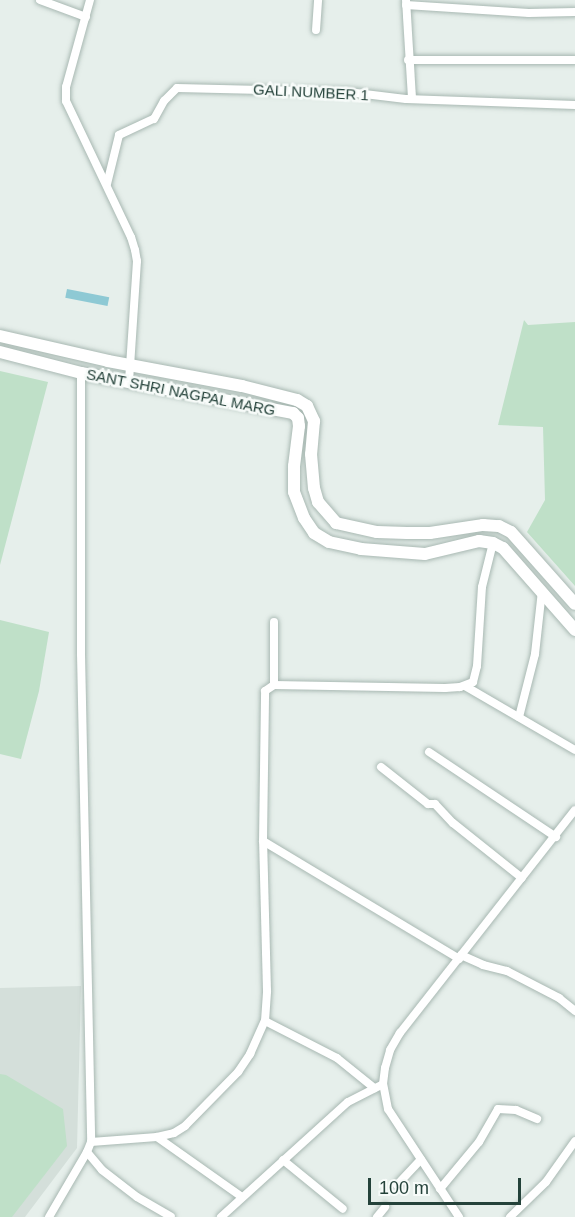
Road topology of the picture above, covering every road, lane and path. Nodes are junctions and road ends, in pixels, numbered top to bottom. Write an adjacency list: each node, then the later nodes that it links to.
1 (40, 0): 6 (street)
2 (90, 0): 6 (street)
3 (318, 0): 7 (street)
4 (406, 3): 5 (street); 8 (street)
5 (575, 12)
6 (86, 17): 12 (street)
7 (316, 30)
8 (408, 60): 9 (street); 10 (street)
9 (575, 60)
10 (412, 99): 11 (street, GALI NUMBER 1); 12 (street, GALI NUMBER 1)
11 (575, 105)
12 (107, 184): 15 (street)
13 (0, 336): 15 (main road, SANT SHRI NAGPAL MARG)
14 (0, 352): 16 (main road, SANT SHRI NAGPAL MARG)
15 (130, 364): 17 (street); 20 (main road, SANT SHRI NAGPAL MARG)
16 (81, 373): 17 (main road, SANT SHRI NAGPAL MARG); 40 (street)
17 (129, 380): 18 (main road, SANT SHRI NAGPAL MARG)
18 (493, 543): 19 (main road); 24 (street)
19 (542, 591): 22 (main road); 25 (street)
20 (575, 604)
21 (274, 622): 23 (street)
22 (575, 630)
23 (274, 686): 24 (street); 31 (street)
24 (465, 686): 25 (street)
25 (519, 717): 26 (street)
26 (575, 750)
27 (429, 752): 30 (street)
28 (381, 767): 32 (street)
29 (575, 810): 30 (street)
30 (556, 837): 32 (street)
31 (263, 841): 33 (street); 35 (street)
32 (522, 878): 33 (street)
33 (460, 957): 34 (street); 36 (street)
34 (575, 1011)
35 (265, 1021): 37 (street); 39 (street)
36 (383, 1084): 37 (street); 43 (street)
37 (374, 1088): 44 (street)
38 (537, 1119): 46 (street)
39 (157, 1137): 40 (street); 47 (street)
40 (91, 1142): 42 (street)
41 (574, 1146): 55 (street)
42 (87, 1152): 50 (street); 51 (street)
43 (421, 1159): 45 (street); 46 (street)
44 (283, 1160): 47 (street); 49 (street)
45 (397, 1185)
46 (440, 1189): 54 (street)
47 (242, 1197): 52 (street)
48 (385, 1207): 53 (street)
49 (343, 1209)
50 (49, 1217)
51 (171, 1217)
52 (221, 1217)
53 (376, 1217)
54 (459, 1217)
55 (510, 1217)

